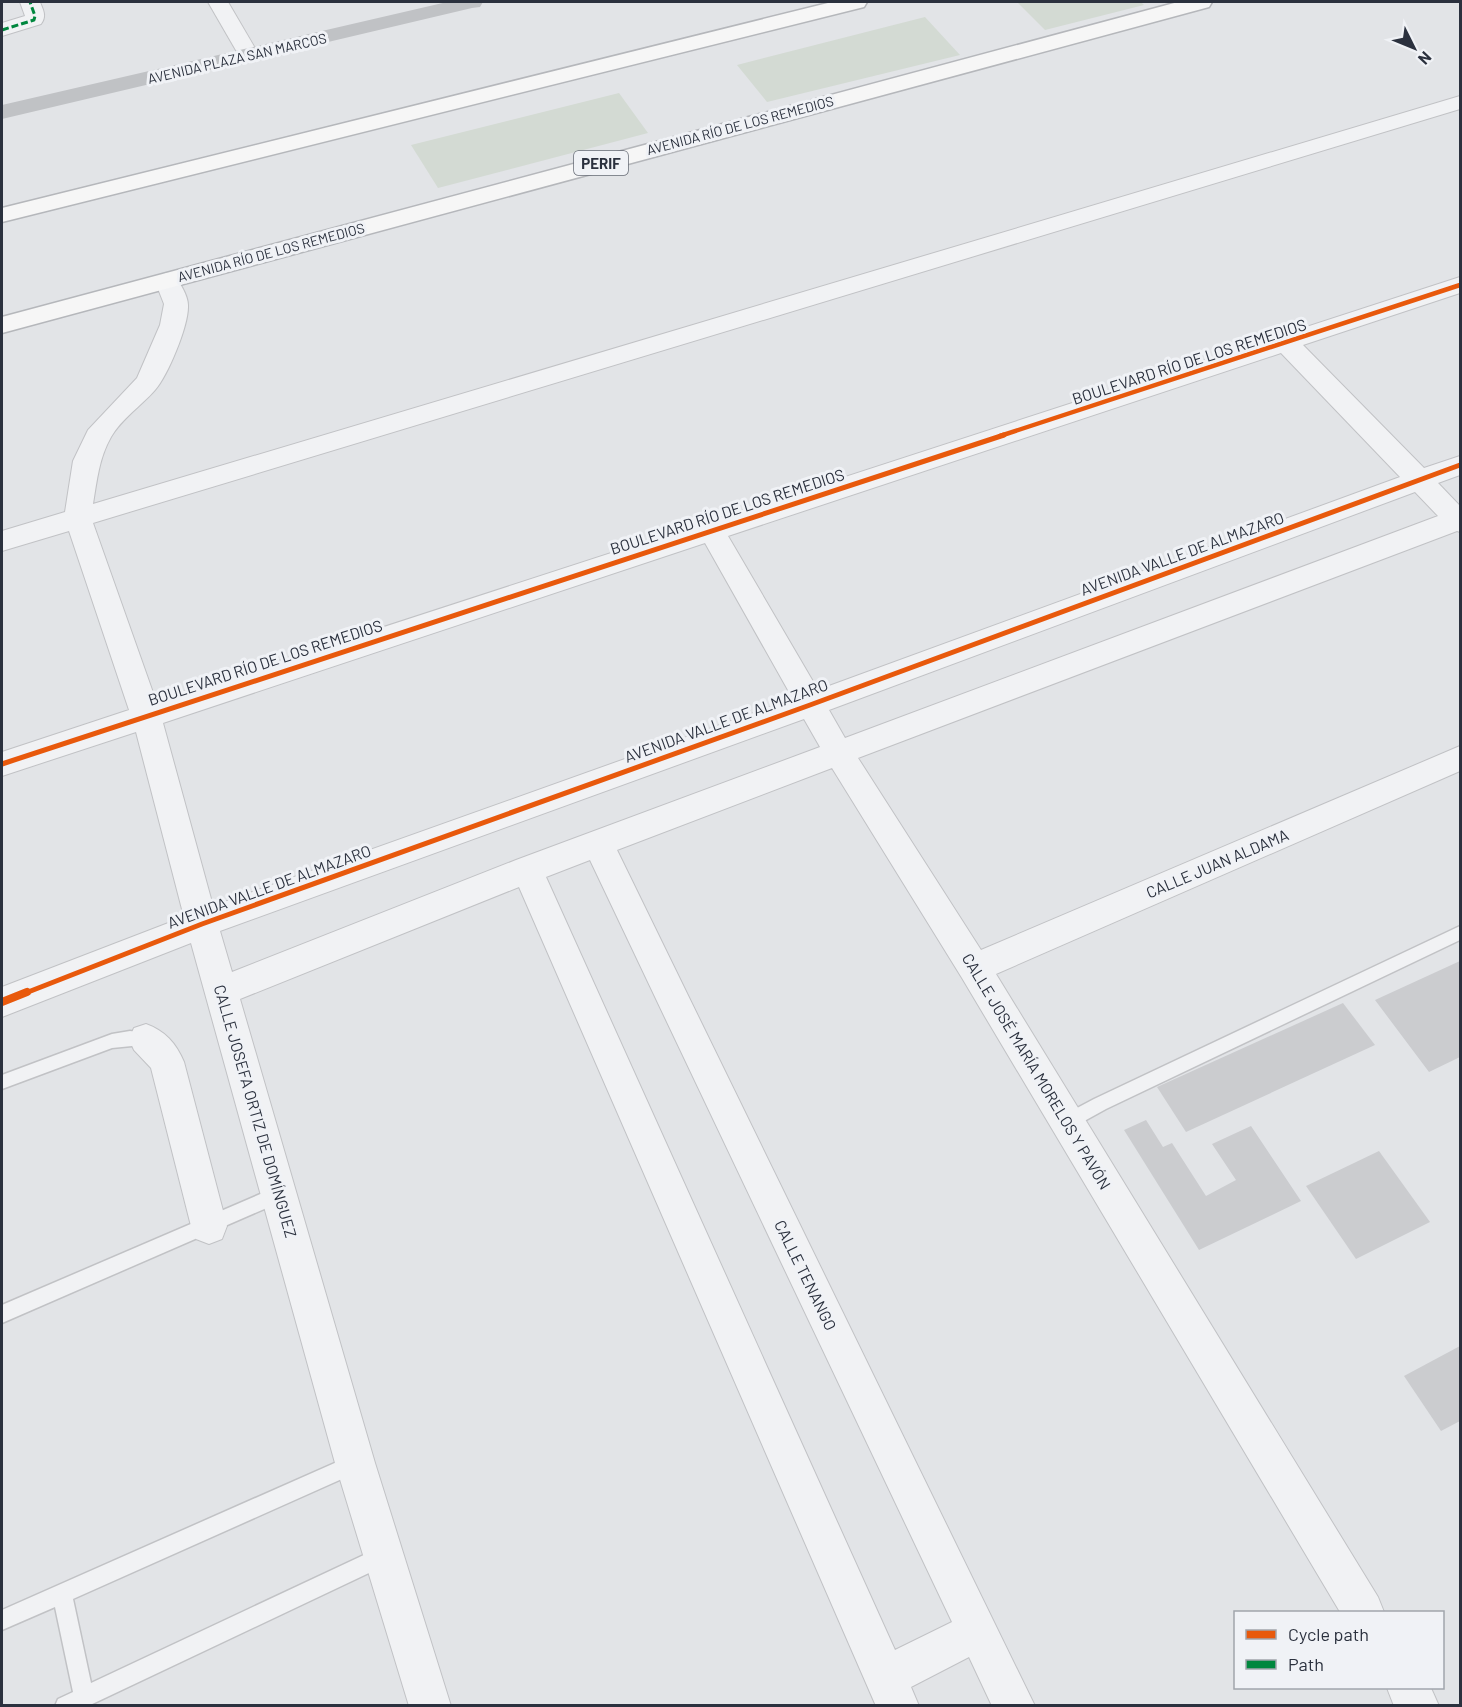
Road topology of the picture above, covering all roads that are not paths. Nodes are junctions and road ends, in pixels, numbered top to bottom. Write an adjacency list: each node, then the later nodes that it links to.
1 (30, 2): 6 (street)
2 (218, 2): 7 (street)
3 (472, 2): 7 (street, AVENIDA PLAZA SAN MARCOS)
4 (856, 2): 10 (highway)
5 (1201, 2): 11 (highway, AVENIDA RÍO DE LOS REMEDIOS / PERIF)
6 (2, 30)
7 (248, 56): 9 (street, AVENIDA PLAZA SAN MARCOS)
8 (1461, 102): 19 (street)
9 (2, 112)
10 (2, 215)
11 (167, 281): 13 (highway, AVENIDA RÍO DE LOS REMEDIOS / PERIF); 19 (street)
12 (1461, 285): 15 (street, BOULEVARD RÍO DE LOS REMEDIOS)
13 (125, 291): 14 (highway, AVENIDA RÍO DE LOS REMEDIOS / PERIF); 16 (highway)
14 (2, 325)
15 (1286, 343): 18 (street); 21 (street, BOULEVARD RÍO DE LOS REMEDIOS)
16 (2, 344)
17 (1461, 465): 18 (street, AVENIDA VALLE DE ALMAZARO)
18 (1418, 480): 20 (street); 23 (street, AVENIDA VALLE DE ALMAZARO)
19 (78, 518): 22 (street); 24 (street, CALLE JOSEFA ORTIZ DE DOMÍNGUEZ)
20 (1460, 520): 25 (street)
21 (711, 530): 23 (street, CALLE JOSÉ MARÍA MORELOS Y PAVÓN); 24 (street, BOULEVARD RÍO DE LOS REMEDIOS)
22 (2, 541)
23 (810, 705): 25 (street, CALLE JOSÉ MARÍA MORELOS Y PAVÓN); 30 (street, AVENIDA VALLE DE ALMAZARO)
24 (146, 715): 27 (street, BOULEVARD RÍO DE LOS REMEDIOS); 30 (street, CALLE JOSEFA ORTIZ DE DOMÍNGUEZ)
25 (839, 754): 28 (street); 32 (street, CALLE JOSÉ MARÍA MORELOS Y PAVÓN)
26 (1461, 758): 32 (street, CALLE JUAN ALDAMA)
27 (2, 764)
28 (598, 844): 29 (street); 46 (street, CALLE TENANGO)
29 (527, 870): 33 (street); 48 (street)
30 (202, 924): 33 (street, CALLE JOSEFA ORTIZ DE DOMÍNGUEZ); 34 (street, AVENIDA VALLE DE ALMAZARO)
31 (1461, 933): 37 (lane)
32 (974, 968): 37 (street, CALLE JOSÉ MARÍA MORELOS Y PAVÓN)
33 (222, 991): 38 (street, CALLE JOSEFA ORTIZ DE DOMÍNGUEZ)
34 (2, 1002)
35 (146, 1039): 36 (lane); 39 (street)
36 (2, 1082)
37 (1068, 1122): 44 (street, CALLE JOSÉ MARÍA MORELOS Y PAVÓN)
38 (279, 1194): 39 (lane); 41 (street, CALLE JOSEFA ORTIZ DE DOMÍNGUEZ)
39 (209, 1226): 40 (lane)
40 (2, 1314)
41 (355, 1463): 42 (street, CALLE JOSEFA ORTIZ DE DOMÍNGUEZ); 43 (lane)
42 (383, 1556): 49 (lane); 51 (street, CALLE JOSEFA ORTIZ DE DOMÍNGUEZ)
43 (62, 1594): 45 (lane); 49 (lane)
44 (1362, 1611)
45 (2, 1620)
46 (977, 1631): 48 (street); 52 (street, CALLE TENANGO)
47 (1409, 1689): 53 (street)
48 (892, 1691)
49 (84, 1696): 50 (lane)
50 (65, 1706)
51 (430, 1706)
52 (1014, 1706)
53 (1418, 1706)

